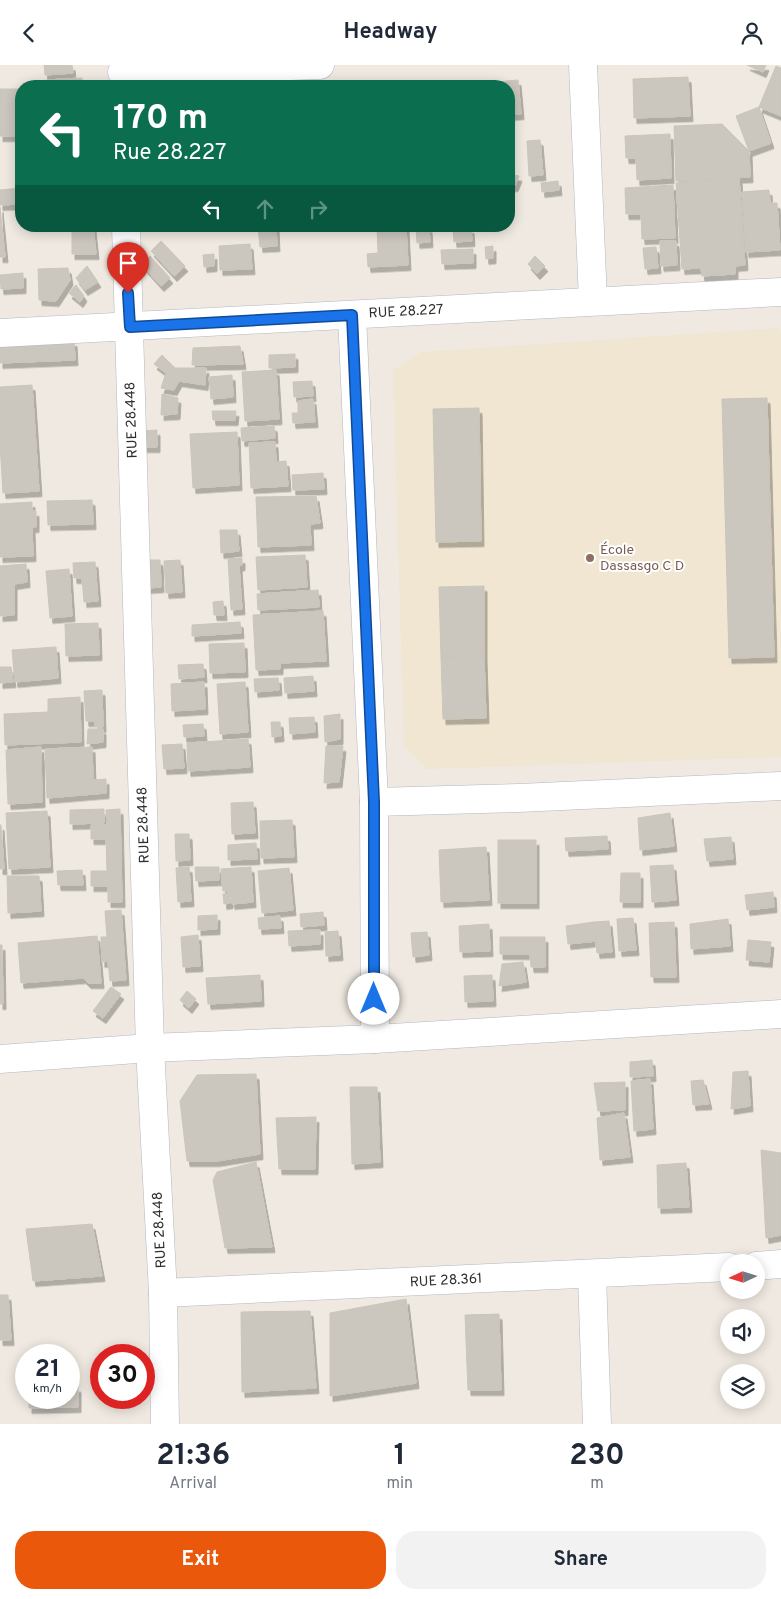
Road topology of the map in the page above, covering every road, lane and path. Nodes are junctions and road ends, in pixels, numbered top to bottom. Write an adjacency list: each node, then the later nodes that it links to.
1 (320, 65): 3 (street)
2 (583, 65): 6 (street)
3 (122, 75)
4 (126, 232): 8 (street, RUE 28.448)
5 (781, 292): 6 (street, RUE 28.227)
6 (593, 301): 7 (street, RUE 28.227)
7 (352, 315): 8 (street, RUE 28.227); 11 (street)
8 (130, 327): 9 (street, RUE 28.227); 14 (street, RUE 28.448)
9 (0, 333)
10 (781, 786): 11 (street)
11 (374, 802): 13 (street)
12 (781, 1014): 13 (street)
13 (375, 1039): 14 (street)
14 (150, 1048): 15 (street); 20 (street, RUE 28.448)
15 (0, 1059)
16 (781, 1264): 17 (street)
17 (765, 1265)
18 (720, 1268): 19 (street, RUE 28.361)
19 (592, 1275): 20 (street, RUE 28.361); 22 (street)
20 (163, 1293): 21 (street, RUE 28.448)
21 (165, 1424)
22 (597, 1424)

